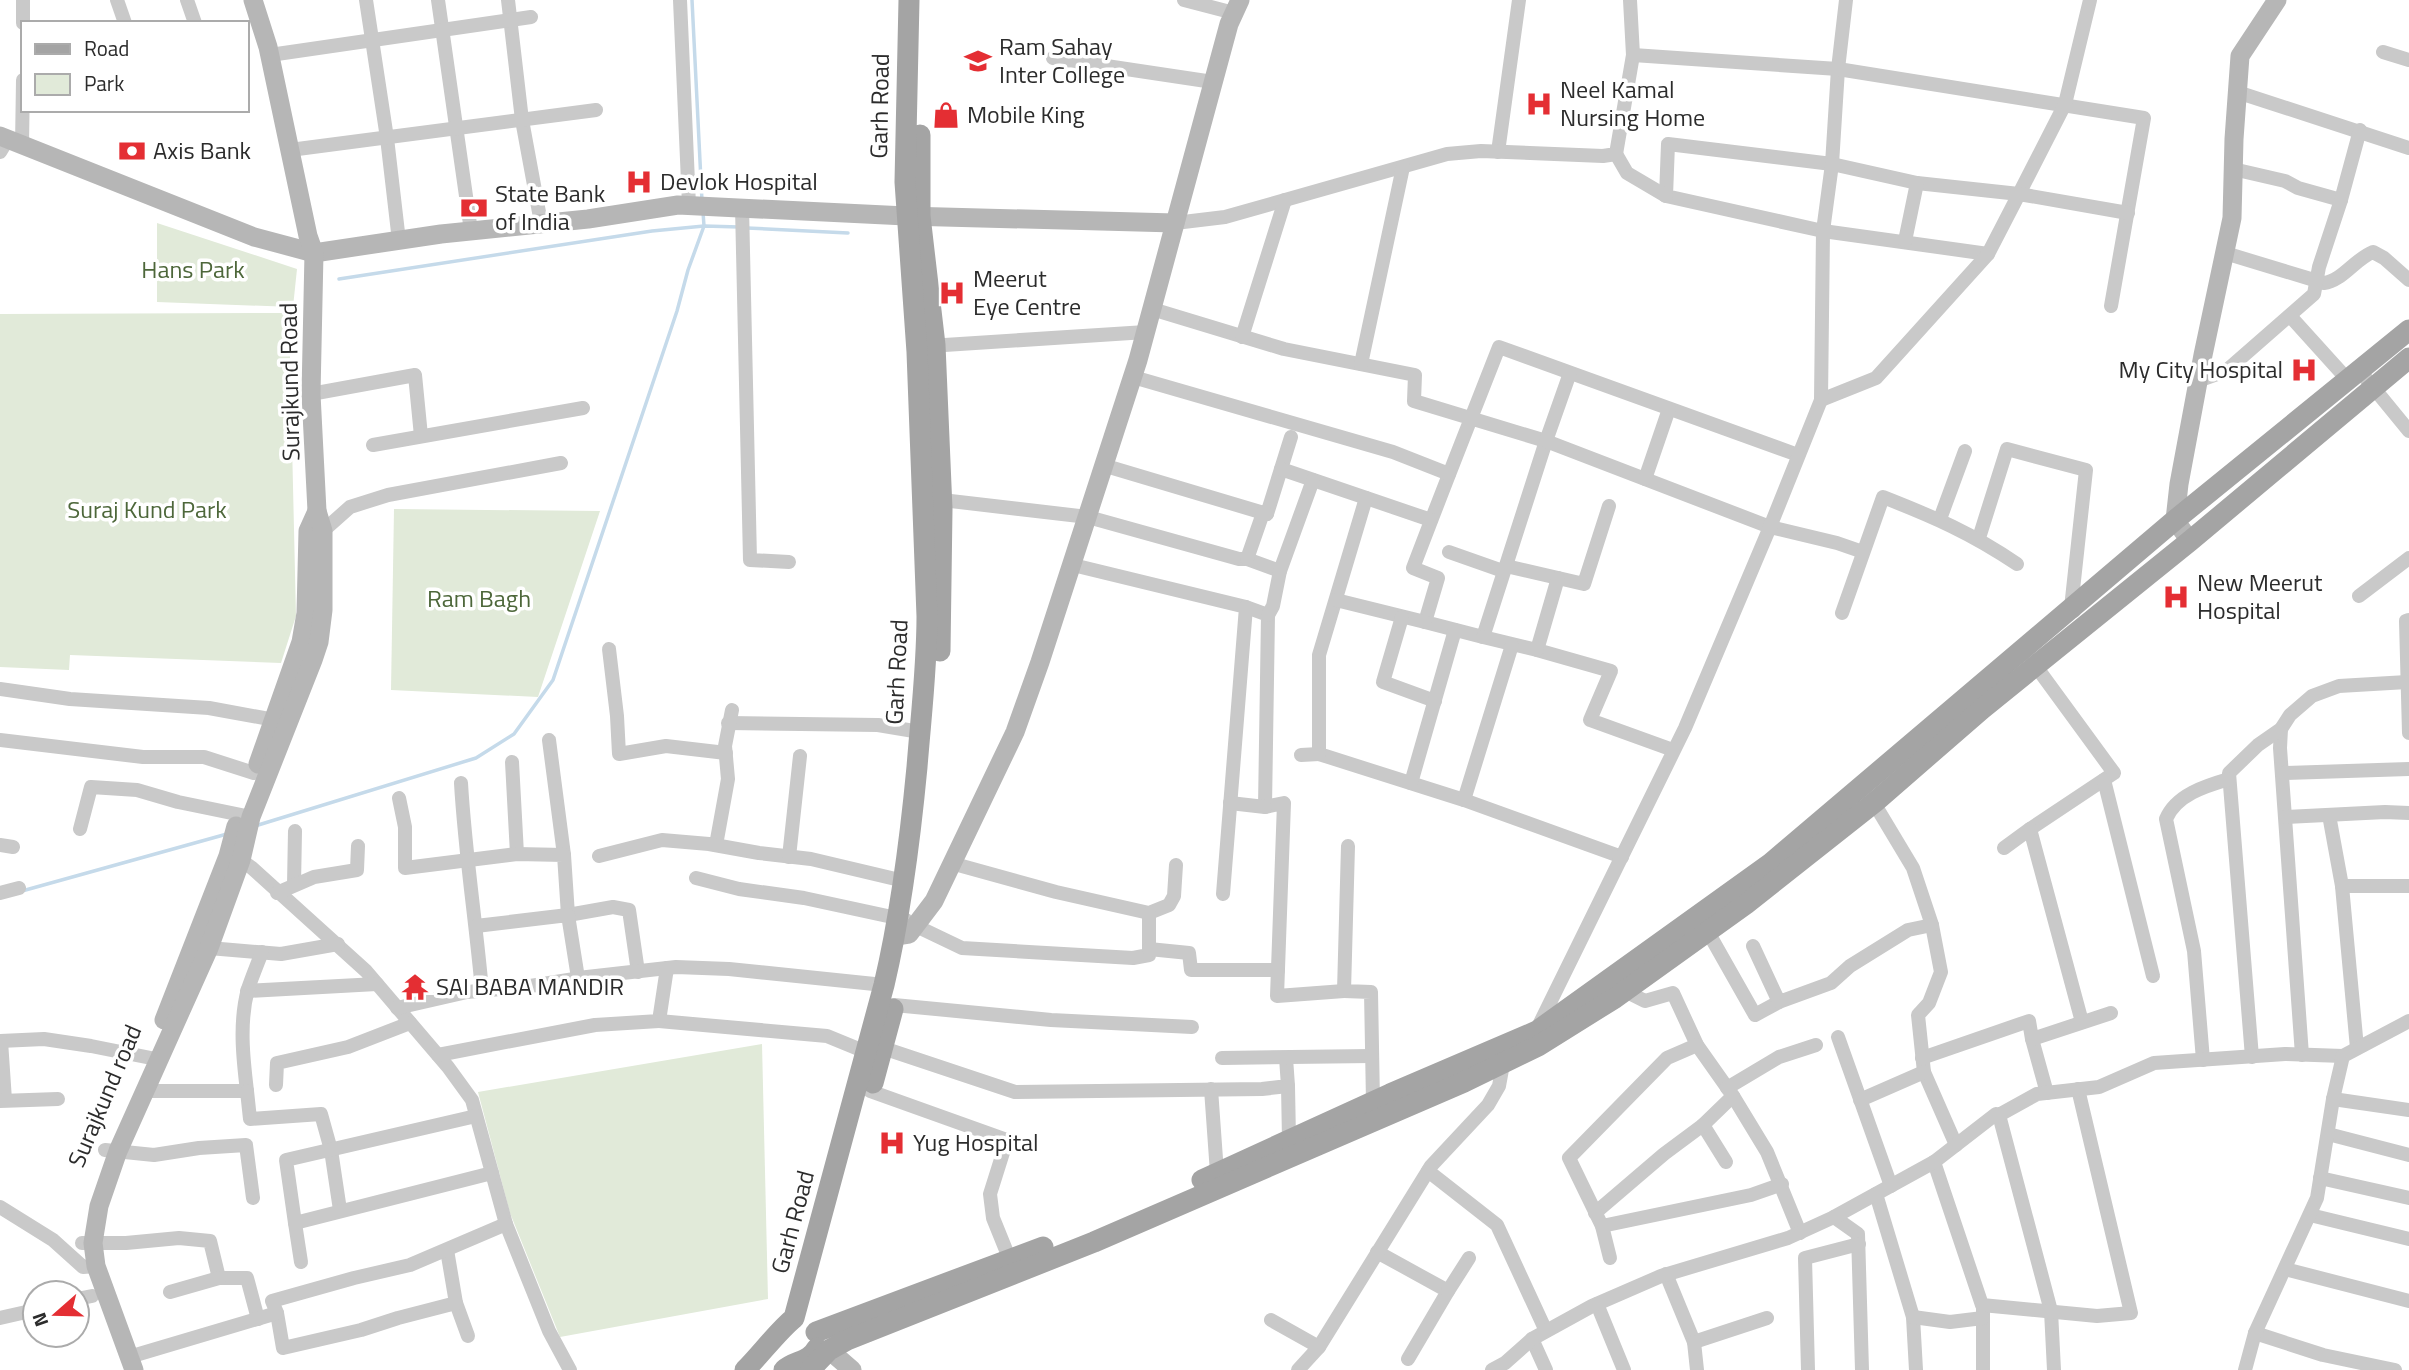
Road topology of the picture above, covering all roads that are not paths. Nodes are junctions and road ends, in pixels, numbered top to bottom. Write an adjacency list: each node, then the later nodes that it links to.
1 (23, 0): 20 (street)
2 (117, 0): 21 (street)
3 (187, 0): 22 (street)
4 (253, 0): 26 (street, Surajkund Road)
5 (366, 0): 24 (street)
6 (438, 0): 23 (street)
7 (508, 0): 19 (street)
8 (680, 0): 54 (street)
9 (909, 0): 48 (main road, Garh Road)
10 (923, 0): 48 (main road, Garh Road)
11 (1184, 0): 17 (street)
12 (1519, 0): 43 (street)
13 (1630, 0): 27 (street)
14 (1846, 0): 30 (street)
15 (2090, 0): 34 (street)
16 (2277, 0): 33 (street)
17 (1237, 6): 31 (street)
18 (531, 18): 19 (street)
19 (510, 20): 23 (street); 36 (street)
20 (23, 21)
21 (124, 21)
22 (194, 21)
23 (441, 29): 24 (street); 37 (street)
24 (372, 39): 26 (street); 39 (street)
25 (2383, 52): 29 (street)
26 (270, 55): 42 (street, Surajkund Road)
27 (1633, 55): 30 (street); 44 (street)
28 (1053, 58): 31 (street)
29 (2409, 60)
30 (1838, 69): 34 (street); 45 (street)
31 (1213, 82): 59 (street)
32 (21, 88): 40 (street)
33 (2237, 92): 38 (street); 47 (street)
34 (2065, 104): 50 (street); 56 (street)
35 (596, 110): 36 (street)
36 (522, 120): 37 (street); 58 (street)
37 (457, 128): 39 (street); 60 (street)
38 (2360, 130): 41 (street); 53 (street)
39 (387, 138): 42 (street); 62 (street)
40 (8, 143): 64 (street)
41 (2409, 148)
42 (290, 150): 64 (street, Surajkund Road)
43 (1498, 152): 44 (street); 46 (street)
44 (1616, 154): 51 (street)
45 (1832, 164): 49 (street); 51 (street); 61 (street)
46 (1403, 166): 52 (street); 77 (street)
47 (2233, 169): 53 (street); 65 (street)
48 (912, 182): 57 (main road, Garh Road)
49 (1917, 183): 50 (street); 63 (street)
50 (2019, 194): 56 (street); 66 (street)
51 (1666, 196): 61 (street)
52 (1285, 200): 59 (street); 74 (street)
53 (2341, 201): 68 (street)
54 (699, 206): 55 (street); 58 (street)
55 (742, 207): 57 (street); 117 (street)
56 (2128, 213): 69 (street)
57 (913, 216): 59 (street); 75 (main road, Garh Road)
58 (541, 223): 60 (street)
59 (1175, 223): 70 (street)
60 (471, 231): 62 (street)
61 (1823, 231): 63 (street); 84 (street)
62 (399, 241): 64 (street)
63 (1905, 241): 66 (street)
64 (314, 253): 83 (street, Surajkund Road)
65 (2225, 253): 68 (street); 81 (street)
66 (1988, 254): 84 (street)
67 (2409, 280): 68 (street)
68 (2318, 282): 71 (street)
69 (2112, 306)
70 (1152, 309): 73 (street); 74 (street)
71 (2290, 317): 79 (street); 81 (street)
72 (2409, 330): 79 (main road)
73 (1146, 332): 75 (street); 80 (street)
74 (1242, 337): 77 (street)
75 (926, 346): 102 (main road, Garh Road); 124 (main road, Garh Road)
76 (2409, 358): 82 (main road)
77 (1361, 364): 87 (street)
78 (1570, 373): 86 (street); 87 (street); 91 (street)
79 (2353, 375): 82 (street); 108 (main road)
80 (1133, 377): 96 (street); 98 (street)
81 (2198, 381): 108 (street)
82 (2374, 388): 88 (street); 112 (main road)
83 (311, 394): 89 (street); 110 (street, Surajkund Road)
84 (1821, 400): 94 (street)
85 (583, 408): 89 (street)
86 (1669, 408): 94 (street); 99 (street)
87 (1471, 418): 91 (street); 98 (street)
88 (2409, 431)
89 (421, 436): 92 (street)
90 (1291, 437): 97 (street)
91 (1546, 440): 99 (street); 120 (street)
92 (373, 445)
93 (1965, 451): 106 (street)
94 (1798, 455): 109 (street)
95 (561, 463): 110 (street)
96 (1106, 466): 104 (street); 105 (street)
97 (1281, 469): 100 (street); 104 (street)
98 (1449, 474): 107 (street)
99 (1645, 479): 109 (street)
100 (1314, 480): 101 (street); 121 (street)
101 (1366, 498): 107 (street); 125 (street)
102 (942, 499): 105 (street); 124 (main road, Garh Road)
103 (1609, 506): 122 (street)
104 (1267, 514): 116 (street)
105 (1088, 517): 116 (street); 119 (street)
106 (1940, 519): 111 (street); 114 (street)
107 (1431, 520): 132 (street)
108 (2175, 520): 112 (street); 127 (main road)
109 (1770, 527): 114 (street); 151 (street)
110 (316, 531): 145 (street)
111 (1979, 538): 118 (street); 127 (street)
112 (2190, 541): 133 (main road)
113 (1448, 552): 120 (street)
114 (1863, 552): 128 (street)
115 (2409, 558): 123 (street)
116 (1247, 559): 121 (street)
117 (789, 562)
118 (2017, 564)
119 (1073, 565): 126 (street); 187 (street)
120 (1506, 566): 122 (street); 135 (street)
121 (1280, 570): 129 (street)
122 (1558, 578): 139 (street)
123 (2359, 596)
124 (934, 597): 140 (main road, Garh Road)
125 (1336, 600): 130 (street); 153 (street)
126 (1246, 607): 129 (street); 168 (street)
127 (2071, 608): 133 (street); 138 (main road)
128 (1842, 612)
129 (1268, 615): 169 (street)
130 (1402, 617): 132 (street); 144 (street)
131 (2409, 620): 142 (street)
132 (1425, 622): 134 (street)
133 (2086, 626): 141 (main road)
134 (1455, 630): 135 (street); 144 (street)
135 (1483, 637): 136 (street)
136 (1512, 645): 139 (street); 167 (street)
137 (608, 649): 152 (street)
138 (2022, 649): 141 (street); 165 (main road)
139 (1536, 650): 151 (street)
140 (933, 655): 147 (main road, Garh Road); 158 (main road, Garh Road)
141 (2036, 666): 162 (street); 165 (main road)
142 (2407, 682): 146 (street); 148 (street)
143 (0, 689): 145 (street)
144 (1435, 701): 164 (street)
145 (281, 722): 160 (street); 176 (street)
146 (2281, 729): 159 (street); 161 (street)
147 (920, 732): 152 (street); 158 (main road, Garh Road)
148 (2409, 733)
149 (0, 740): 160 (street)
150 (549, 740): 182 (street)
151 (1674, 750): 185 (street)
152 (726, 753): 177 (street)
153 (1319, 754): 154 (street); 164 (street)
154 (1301, 755)
155 (800, 756): 184 (street)
156 (512, 762): 181 (street)
157 (2409, 769): 159 (street)
158 (923, 770): 190 (main road, Garh Road); 202 (main road, Garh Road)
159 (2283, 773): 172 (street)
160 (254, 774): 176 (street)
161 (2229, 779): 240 (street); 246 (street)
162 (2104, 780): 174 (street); 212 (street)
163 (461, 783): 186 (street)
164 (1411, 783): 167 (street)
165 (1868, 794): 200 (street); 203 (main road)
166 (399, 798): 186 (street)
167 (1464, 800): 185 (street)
168 (1230, 803): 169 (street); 197 (street)
169 (1265, 807): 210 (street)
170 (2409, 813): 171 (street)
171 (2329, 815): 172 (street); 192 (street)
172 (2286, 817): 238 (street)
173 (80, 829): 176 (street)
174 (2030, 829): 180 (street); 227 (street)
175 (295, 831): 191 (street)
176 (241, 837): 195 (street); 206 (street); 245 (street, Surajkund road)
177 (716, 845): 183 (street); 184 (street)
178 (358, 846): 191 (street)
179 (1348, 846): 218 (street)
180 (2004, 848)
181 (516, 854): 182 (street); 186 (street)
182 (564, 855): 199 (street)
183 (599, 856)
184 (789, 857): 190 (street)
185 (1622, 857): 230 (street)
186 (468, 861): 201 (street)
187 (951, 863): 198 (street); 202 (street)
188 (1176, 865): 198 (street)
189 (696, 878): 202 (street)
190 (904, 881): 202 (main road, Garh Road)
191 (294, 885): 195 (street)
192 (2343, 886): 193 (street); 235 (street)
193 (2409, 886)
194 (19, 888): 196 (street)
195 (277, 892): 204 (street)
196 (0, 893)
197 (1223, 894)
198 (1149, 913): 207 (street)
199 (568, 915): 201 (street); 211 (street); 213 (street)
200 (1932, 925): 220 (street); 247 (street)
201 (476, 926): 217 (street)
202 (906, 927): 207 (street); 215 (main road, Garh Road); 221 (main road, Garh Road)
203 (1697, 932): 219 (main road); 220 (street); 230 (main road)
204 (338, 944): 208 (street); 214 (street)
205 (1753, 946): 220 (street)
206 (209, 948): 208 (street); 245 (street)
207 (1149, 949): 210 (street)
208 (262, 952): 216 (street)
209 (667, 968): 211 (street); 215 (street); 224 (street)
210 (1278, 970): 218 (street)
211 (638, 972): 213 (street)
212 (2153, 976)
213 (578, 978): 217 (street)
214 (377, 984): 216 (street); 222 (street)
215 (884, 985): 236 (main road, Garh Road)
216 (247, 991): 253 (street)
217 (482, 991): 222 (street)
218 (1344, 991): 239 (street)
219 (1625, 991): 230 (main road); 233 (street)
220 (1779, 1002)
221 (894, 1005): 228 (street); 236 (main road, Garh Road)
222 (397, 1008): 226 (street)
223 (2111, 1013): 227 (street)
224 (659, 1021): 236 (street); 237 (street)
225 (2409, 1021): 235 (street)
226 (410, 1023): 237 (street); 248 (street)
227 (2082, 1023): 231 (street)
228 (1192, 1027)
229 (1838, 1037): 260 (street)
230 (1537, 1038): 242 (main road)
231 (2032, 1039): 247 (street); 256 (street)
232 (1, 1041): 245 (street); 259 (street)
233 (1697, 1045): 255 (street); 288 (street)
234 (1816, 1045): 255 (street)
235 (2357, 1048): 241 (street)
236 (874, 1050): 251 (street); 254 (main road, Garh Road); 269 (main road, Garh Road)
237 (438, 1055): 264 (street)
238 (2302, 1055): 240 (street); 241 (street)
239 (1372, 1056): 244 (street); 261 (street)
240 (2252, 1056): 246 (street)
241 (2343, 1056): 258 (street)
242 (1500, 1057): 261 (main road); 275 (street); 278 (main road)
243 (1222, 1058): 244 (street)
244 (1286, 1058): 249 (street)
245 (155, 1059): 252 (street); 271 (street, Surajkund road)
246 (2203, 1060): 250 (street)
247 (1923, 1065): 260 (street); 268 (street)
248 (276, 1085)
249 (1288, 1086): 251 (street); 267 (street)
250 (2078, 1089): 256 (street); 314 (street)
251 (1210, 1090): 278 (street)
252 (146, 1091): 253 (street); 271 (street)
253 (247, 1091): 270 (street)
254 (870, 1091): 269 (main road, Garh Road); 300 (street)
255 (1730, 1092): 265 (street); 279 (street)
256 (2047, 1093): 263 (street)
257 (58, 1099): 259 (street)
258 (2333, 1099): 262 (street); 266 (street)
259 (2, 1100)
260 (1860, 1100): 280 (street)
261 (1373, 1102): 267 (main road)
262 (2409, 1110)
263 (1999, 1115): 268 (street); 314 (street)
264 (476, 1116): 270 (street); 276 (street)
265 (1703, 1125): 273 (street); 288 (street)
266 (2328, 1134): 272 (street); 277 (street)
267 (1289, 1140): 278 (main road)
268 (1956, 1145): 274 (street)
269 (847, 1147): 322 (main road, Garh Road)
270 (331, 1150): 285 (street); 289 (street)
271 (111, 1151): 282 (street); 294 (street, Surajkund road)
272 (2409, 1154)
273 (1726, 1162)
274 (1934, 1162): 280 (street); 313 (street)
275 (1428, 1171): 297 (street); 323 (street)
276 (492, 1173): 285 (street); 290 (street)
277 (2320, 1178): 283 (street); 286 (street)
278 (1220, 1180): 292 (main road)
279 (1782, 1184): 288 (street); 291 (street)
280 (1891, 1186): 281 (street)
281 (1876, 1194): 287 (street); 317 (street)
282 (253, 1198)
283 (2409, 1198)
284 (0, 1208): 302 (street)
285 (340, 1210): 289 (street)
286 (2310, 1215): 293 (street); 303 (street)
287 (1834, 1217): 291 (street); 295 (street)
288 (1599, 1219): 299 (street)
289 (295, 1223): 301 (street)
290 (506, 1224): 296 (street); 332 (street)
291 (1800, 1233): 304 (street)
292 (1091, 1236): 300 (main road); 329 (main road)
293 (2409, 1239)
294 (88, 1243): 302 (street, Surajkund road); 305 (street)
295 (1858, 1244): 342 (street); 343 (street)
296 (447, 1250): 311 (street); 316 (street)
297 (1377, 1252): 307 (street); 328 (street)
298 (1469, 1258): 307 (street)
299 (1610, 1258)
300 (1010, 1260): 322 (main road)
301 (301, 1262)
302 (90, 1266): 306 (street, Surajkund road)
303 (2285, 1269): 310 (street); 324 (street)
304 (1666, 1274): 312 (street); 327 (street)
305 (219, 1278): 308 (street); 320 (street)
306 (90, 1279)
307 (1448, 1291): 330 (street)
308 (170, 1292)
309 (91, 1296): 331 (street, Surajkund road)
310 (2409, 1301)
311 (456, 1304): 316 (street); 325 (street)
312 (1597, 1304): 323 (street); 340 (street)
313 (1982, 1311): 314 (street); 317 (street); 345 (street)
314 (2051, 1311): 346 (street)
315 (21, 1313): 318 (street)
316 (277, 1313): 320 (street)
317 (1913, 1317): 344 (street)
318 (0, 1318)
319 (1767, 1318): 327 (street)
320 (258, 1319): 331 (street)
321 (1271, 1320): 328 (street)
322 (800, 1325): 333 (main road); 334 (main road, Garh Road)
323 (1546, 1331): 326 (street)
324 (2255, 1333): 347 (street); 348 (street)
325 (468, 1336)
326 (1532, 1339): 338 (street); 339 (street)
327 (1694, 1342): 341 (street)
328 (1319, 1347): 337 (street)
329 (830, 1349): 335 (main road); 336 (street)
330 (1408, 1359)
331 (128, 1366)
332 (570, 1370)
333 (746, 1370)
334 (784, 1370)
335 (810, 1370)
336 (852, 1370)
337 (1298, 1370)
338 (1492, 1370)
339 (1546, 1370)
340 (1623, 1370)
341 (1697, 1370)
342 (1808, 1370)
343 (1862, 1370)
344 (1916, 1370)
345 (1983, 1370)
346 (2054, 1370)
347 (2245, 1370)
348 (2395, 1370)

